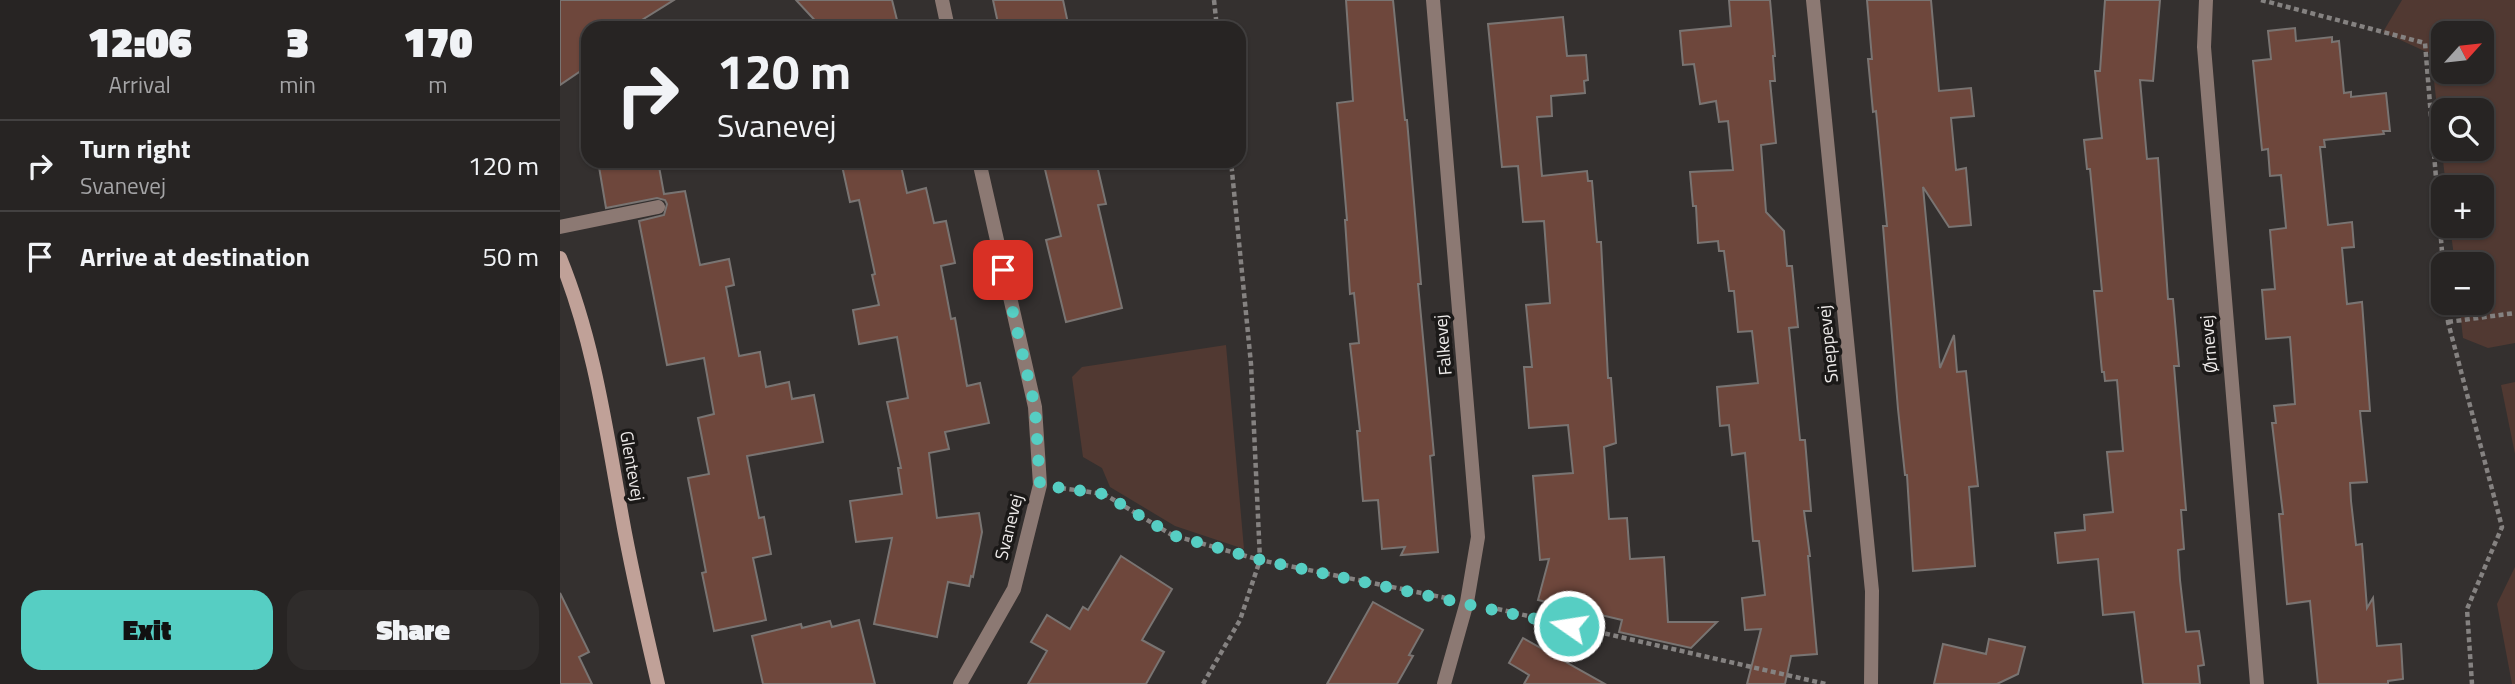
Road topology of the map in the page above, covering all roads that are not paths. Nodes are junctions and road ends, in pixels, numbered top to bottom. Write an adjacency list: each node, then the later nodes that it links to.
1 (942, 0): 5 (street)
2 (1433, 0): 12 (street, Falkevej)
3 (1813, 0): 13 (street, Sneppevej)
4 (2206, 0): 14 (street, Ørnevej)
5 (946, 21)
6 (981, 168): 11 (street, Svanevej)
7 (658, 207): 8 (street)
8 (560, 227)
9 (560, 258): 10 (street, Glentevej)
10 (658, 684)
11 (960, 684)
12 (1444, 684)
13 (1871, 684)
14 (2257, 684)

